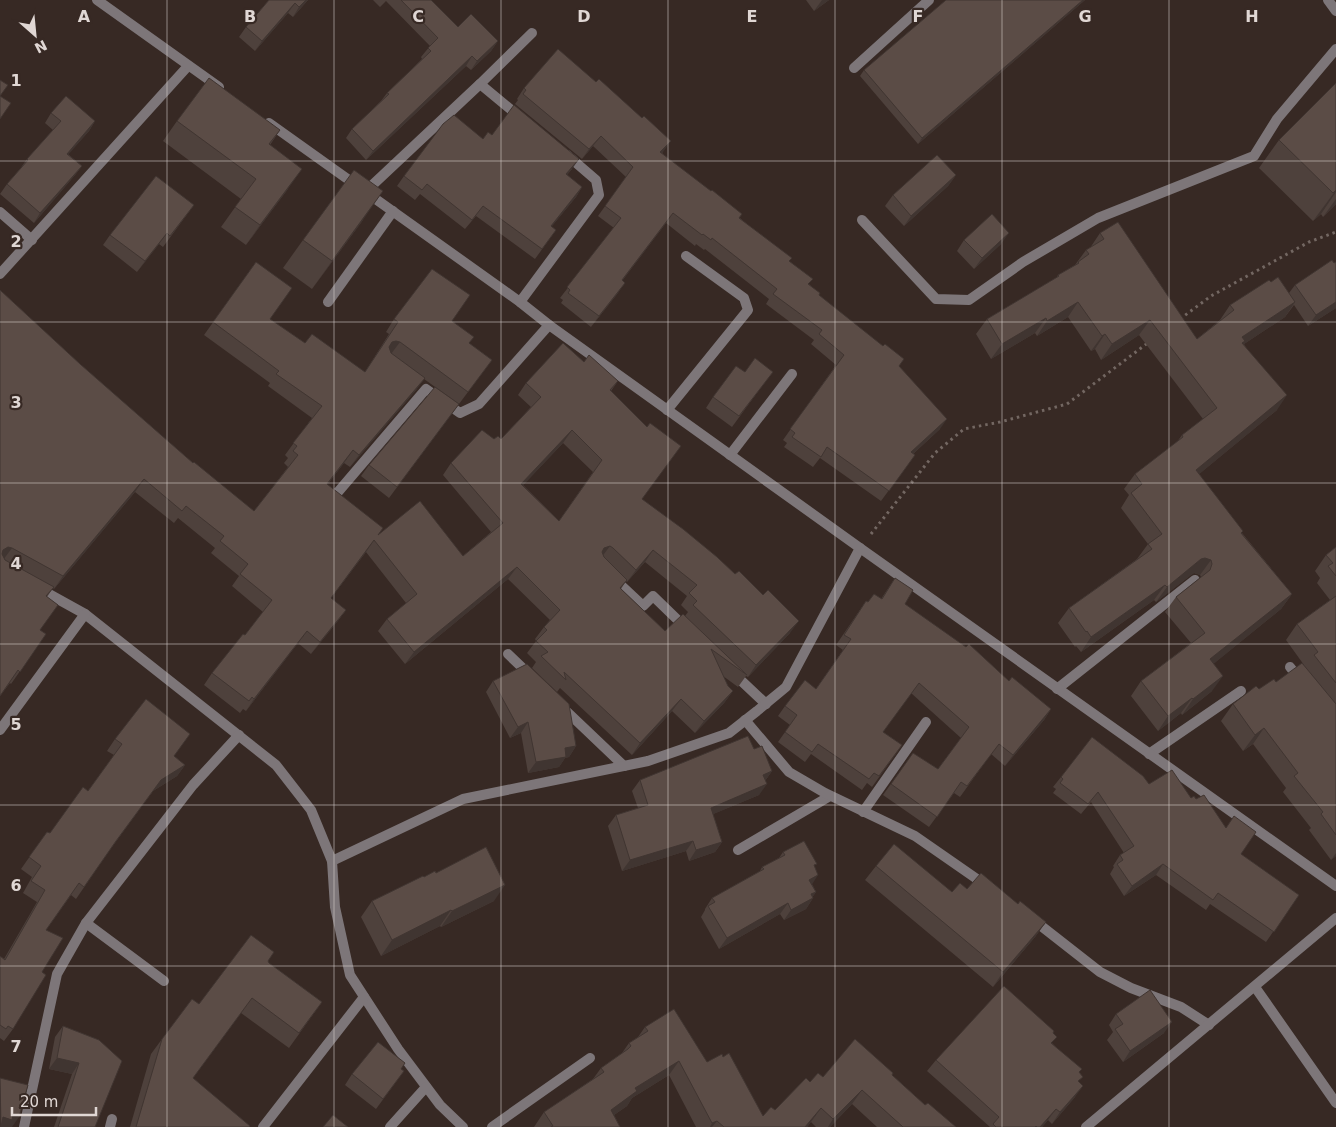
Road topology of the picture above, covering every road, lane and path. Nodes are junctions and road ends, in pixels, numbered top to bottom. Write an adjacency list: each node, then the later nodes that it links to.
1 (97, 0): 7 (street)
2 (929, 0): 8 (street)
3 (1328, 0): 4 (street)
4 (1336, 11)
5 (532, 33): 9 (street)
6 (1336, 49): 17 (street)
7 (188, 66): 10 (street); 19 (street)
8 (854, 68)
9 (480, 84): 12 (street); 14 (street)
10 (228, 94)
11 (261, 117): 14 (street)
12 (531, 126)
13 (560, 150): 23 (street)
14 (365, 192): 15 (street)
15 (393, 211): 22 (street); 23 (street)
16 (0, 212): 19 (street)
17 (862, 220)
18 (1336, 232): 24 (path)
19 (32, 240): 21 (street)
20 (686, 256): 28 (street)
21 (0, 274)
22 (328, 302)
23 (520, 302): 25 (street)
24 (1173, 324)
25 (549, 325): 28 (street); 30 (street)
26 (1150, 341): 31 (path)
27 (792, 374): 29 (street)
28 (667, 410): 29 (street)
29 (730, 455): 31 (street)
30 (338, 492)
31 (860, 548): 41 (street); 45 (street)
32 (607, 572): 36 (street)
33 (26, 580): 35 (street)
34 (1195, 580): 41 (street)
35 (85, 614): 48 (street); 49 (street)
36 (695, 637)
37 (508, 654): 40 (street)
38 (724, 664): 45 (street)
39 (1290, 667): 43 (street)
40 (535, 681)
41 (1057, 688): 50 (street)
42 (1241, 690): 50 (street)
43 (1308, 690)
44 (556, 700): 51 (street)
45 (766, 704): 46 (street)
46 (745, 720): 51 (street); 52 (street)
47 (926, 722): 53 (street)
48 (0, 730)
49 (239, 735): 55 (street); 60 (street)
50 (1149, 754): 56 (street)
51 (624, 766): 55 (street)
52 (830, 796): 53 (street); 54 (street)
53 (863, 812): 57 (street)
54 (738, 850)
55 (332, 861): 63 (street)
56 (1336, 886)
57 (992, 889)
58 (1021, 911): 64 (street)
59 (1336, 918): 62 (street)
60 (86, 922): 61 (street); 68 (street)
61 (164, 981)
62 (1255, 987): 64 (street); 67 (street)
63 (364, 997): 66 (street); 69 (street)
64 (1209, 1025): 73 (street)
65 (590, 1058): 72 (street)
66 (426, 1087): 70 (street); 71 (street)
67 (1336, 1103)
68 (24, 1127)
69 (263, 1127)
70 (390, 1127)
71 (463, 1127)
72 (492, 1127)
73 (1086, 1127)

